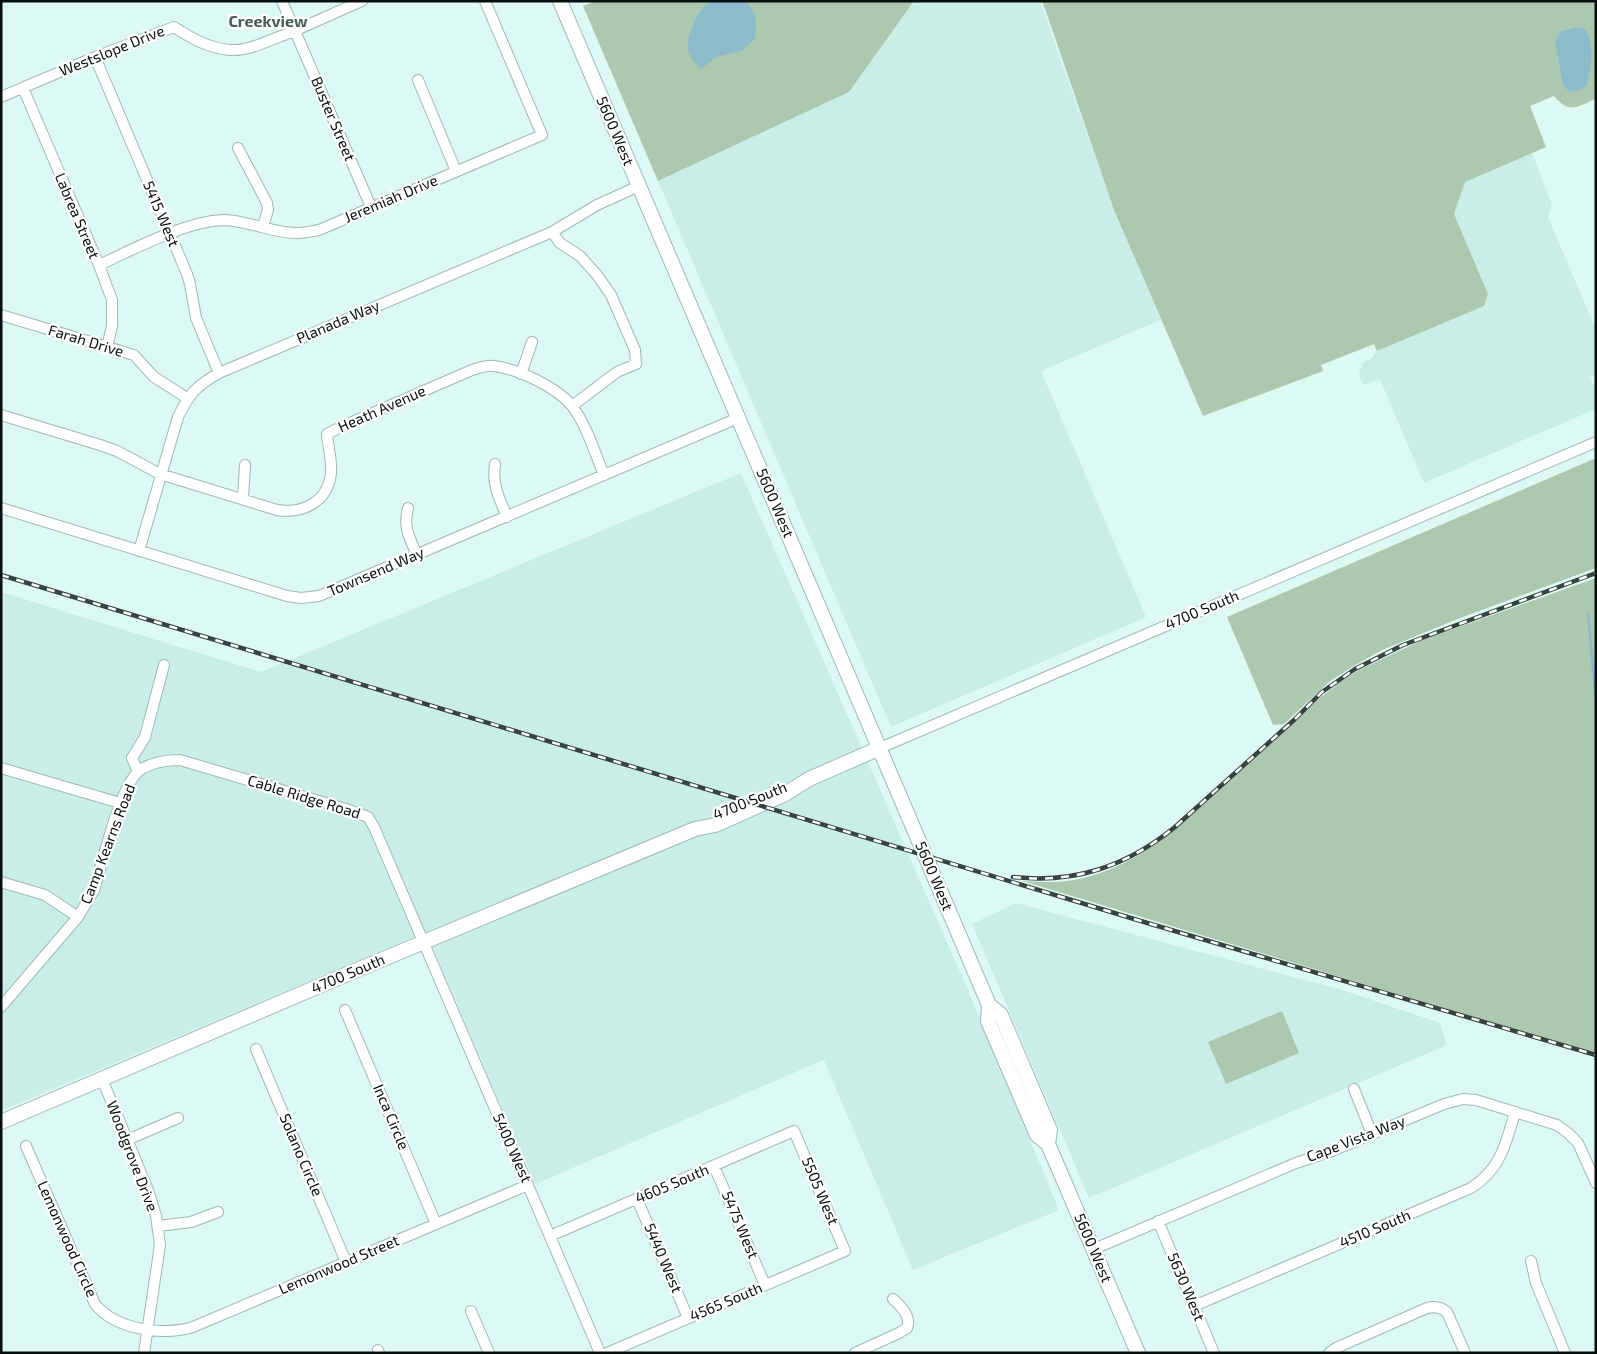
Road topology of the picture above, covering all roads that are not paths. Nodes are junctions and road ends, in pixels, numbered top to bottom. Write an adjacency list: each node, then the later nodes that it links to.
1 (282, 1): 5 (street, Buster Street)
2 (362, 1): 5 (street, Westslope Drive)
3 (485, 1): 11 (street, Jeremiah Drive)
4 (560, 1): 12 (main road, 5600 West)
5 (294, 31): 6 (street, Westslope Drive); 13 (street, Buster Street)
6 (95, 57): 8 (street, Westslope Drive); 16 (street, 5415 West)
7 (418, 80): 11 (street)
8 (23, 88): 9 (street, Westslope Drive); 17 (street, Labrea Street)
9 (1, 97)
10 (238, 148): 14 (street)
11 (456, 171): 13 (street, Jeremiah Drive)
12 (639, 186): 15 (street, Planada Way); 26 (main road, 5600 West)
13 (371, 208): 14 (street, Jeremiah Drive)
14 (263, 226): 16 (street, Jeremiah Drive)
15 (552, 232): 21 (street, Planada Way); 24 (street)
16 (170, 234): 17 (street, Jeremiah Drive); 21 (street, 5415 West)
17 (98, 266): 20 (street, Labrea Street)
18 (1, 315): 20 (street, Farah Drive)
19 (532, 342): 22 (street)
20 (107, 347): 23 (street, Farah Drive)
21 (219, 373): 23 (street, Planada Way)
22 (521, 374): 24 (street, Heath Avenue); 32 (street, Heath Avenue)
23 (187, 398): 30 (street, Planada Way)
24 (572, 406): 31 (street, Heath Avenue)
25 (1, 416): 30 (street, Heath Avenue)
26 (738, 418): 31 (street, Townsend Way); 39 (main road, 5600 West)
27 (1596, 442): 39 (street, 4700 South)
28 (495, 464): 35 (street)
29 (245, 465): 32 (street)
30 (160, 474): 32 (street, Heath Avenue); 36 (street, Planada Way)
31 (604, 475): 35 (street, Townsend Way)
32 (243, 499)
33 (1, 508): 36 (street, Townsend Way)
34 (408, 508): 37 (street)
35 (507, 517): 37 (street, Townsend Way)
36 (139, 550): 37 (street, Townsend Way)
37 (417, 555)
38 (164, 665): 41 (street)
39 (880, 748): 45 (main road, 4700 South); 67 (main road, 5600 West)
40 (1, 768): 42 (street)
41 (138, 772): 42 (street, Camp Kearns Road); 45 (street, Cable Ridge Road)
42 (120, 803): 44 (street, Camp Kearns Road)
43 (1, 882): 44 (street)
44 (78, 917): 46 (street, Camp Kearns Road)
45 (424, 943): 49 (main road, 4700 South); 60 (street, 5400 West)
46 (1, 1007)
47 (345, 1010): 64 (street, Inca Circle)
48 (256, 1049): 70 (street, Solano Circle)
49 (102, 1079): 53 (main road, 4700 South); 56 (street, Woodgrove Drive)
50 (1354, 1089): 55 (street)
51 (1515, 1112): 55 (street, Cape Vista Way); 59 (street, Cape Vista Way); 73 (street, 4510 South)
52 (178, 1118): 56 (street)
53 (1, 1122)
54 (794, 1132): 58 (street, 4605 South); 68 (street, 5505 West)
55 (1372, 1134): 63 (street, Cape Vista Way)
56 (127, 1140): 65 (street, Woodgrove Drive)
57 (26, 1146): 76 (street, Lemonwood Circle)
58 (714, 1166): 61 (street, 4605 South); 71 (street, 5475 West)
59 (1596, 1183)
60 (528, 1185): 64 (street, Lemonwood Street); 66 (street, 5400 West)
61 (637, 1199): 66 (street, 4605 South); 75 (street, 5440 West)
62 (218, 1212): 65 (street)
63 (1158, 1221): 67 (street, Cape Vista Way); 73 (street, 5630 West)
64 (436, 1224): 70 (street, Lemonwood Street)
65 (158, 1226): 76 (street, Woodgrove Drive)
66 (550, 1236): 79 (street, 5400 West)
67 (1094, 1249): 82 (main road, 5600 West)
68 (845, 1251): 71 (street, 4565 South)
69 (1531, 1261): 86 (street)
70 (346, 1262): 76 (street, Lemonwood Street)
71 (765, 1285): 75 (street, 4565 South)
72 (893, 1299): 81 (street)
73 (1194, 1306): 83 (street, 5630 West)
74 (471, 1310): 78 (street)
75 (688, 1318): 80 (street, 4565 South)
76 (148, 1329): 77 (street, Woodgrove Drive)
77 (144, 1353)
78 (489, 1353)
79 (600, 1353)
80 (607, 1353)
81 (855, 1353)
82 (1138, 1353)
83 (1214, 1353)
84 (1329, 1353): 85 (street)
85 (1465, 1353)
86 (1566, 1353)

